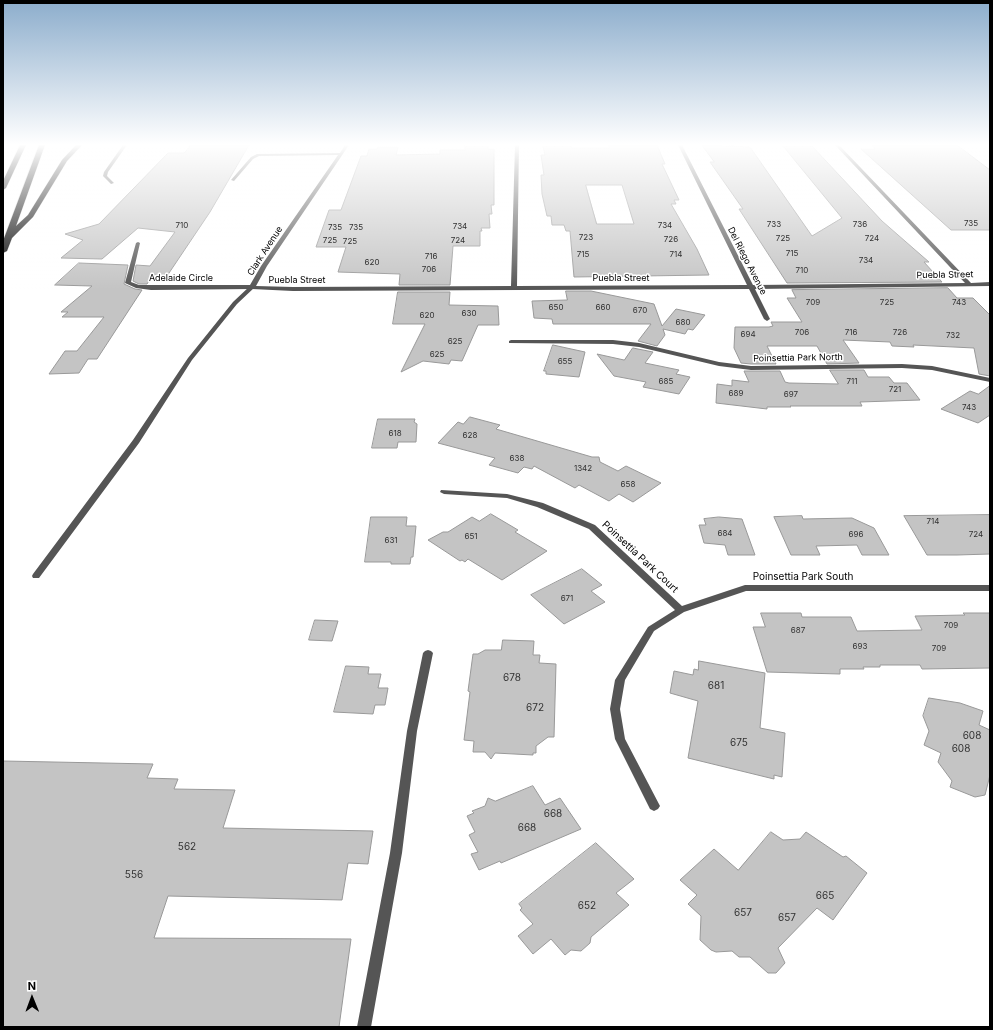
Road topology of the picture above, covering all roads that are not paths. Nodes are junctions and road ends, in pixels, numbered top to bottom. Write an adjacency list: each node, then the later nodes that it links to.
1 (24, 193): 7 (highway)
2 (45, 193): 7 (highway)
3 (314, 193): 12 (street, Clark Avenue)
4 (516, 193): 14 (street)
5 (704, 193): 13 (street, Del Riego Avenue)
6 (883, 193): 10 (street)
7 (8, 237): 9 (highway)
8 (138, 243): 12 (street, Adelaide Circle)
9 (3, 251)
10 (969, 284): 11 (street, Puebla Street); 13 (street, Puebla Street)
11 (990, 284)
12 (252, 287): 14 (street, Puebla Street); 19 (street, Clark Avenue)
13 (750, 287): 14 (street, Puebla Street); 15 (street, Del Riego Avenue)
14 (514, 288)
15 (767, 319)
16 (511, 342): 17 (street, Poinsettia Park North)
17 (990, 380)
18 (444, 492): 21 (street, Poinsettia Park Court)
19 (36, 576)
20 (990, 588): 21 (street, Poinsettia Park South)
21 (681, 610): 23 (street, Poinsettia Park South)
22 (428, 653): 24 (street)
23 (654, 806)
24 (364, 1027)

